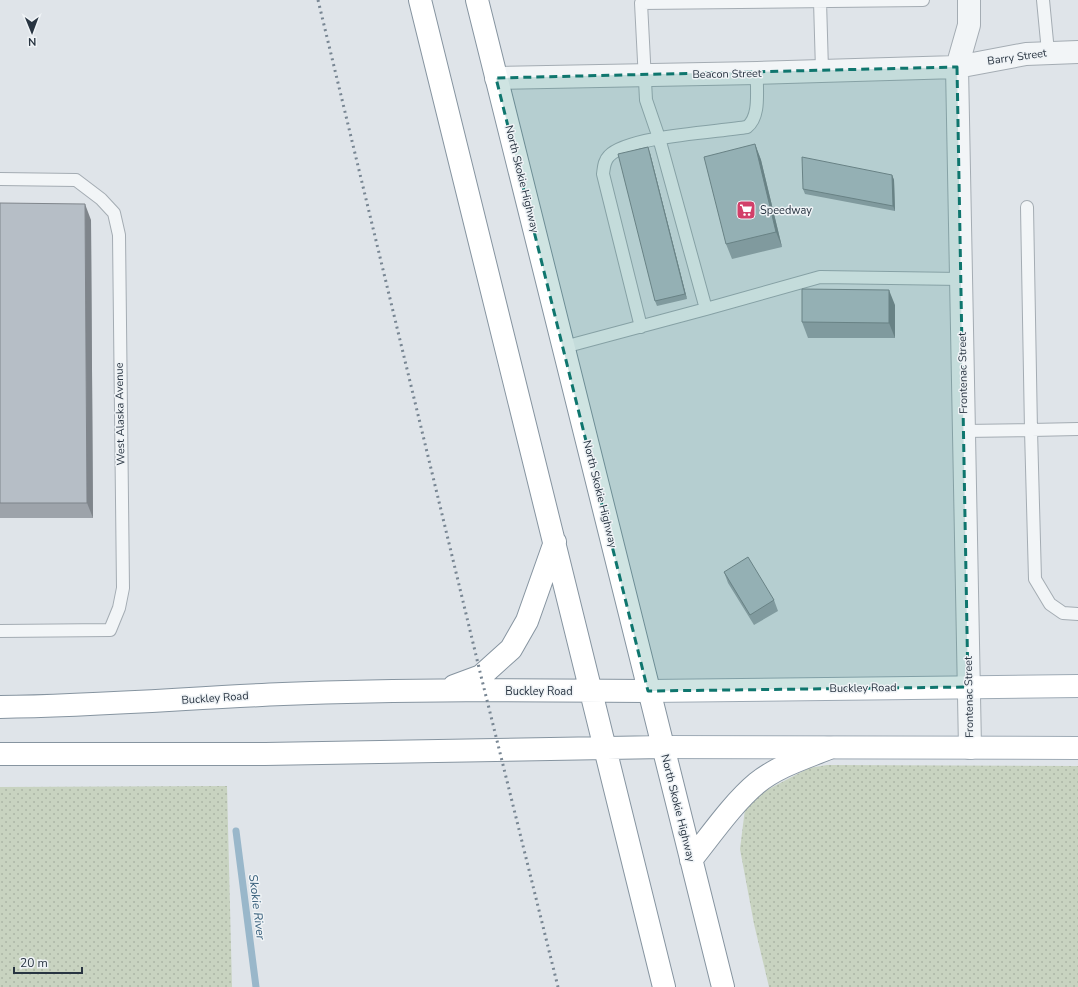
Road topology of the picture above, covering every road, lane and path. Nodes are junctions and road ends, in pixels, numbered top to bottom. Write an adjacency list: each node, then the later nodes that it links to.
1 (420, 0): 24 (main road)
2 (477, 0): 13 (main road, North Skokie Highway)
3 (923, 0): 6 (lane)
4 (970, 0): 9 (street, Frontenac Street)
5 (1043, 0): 7 (lane)
6 (820, 2): 10 (lane); 12 (lane)
7 (1048, 52): 8 (street, Barry Street); 9 (street, Barry Street)
8 (1078, 52)
9 (957, 66): 10 (street, Beacon Street); 17 (street, Frontenac Street)
10 (822, 70): 11 (street, Beacon Street)
11 (756, 73): 12 (street, Beacon Street); 14 (lane)
12 (645, 75): 13 (street, Beacon Street); 14 (lane)
13 (496, 78): 20 (main road, North Skokie Highway)
14 (659, 138): 18 (lane); 19 (lane)
15 (0, 179): 26 (lane, West Alaska Avenue)
16 (1027, 207): 22 (lane)
17 (961, 279): 18 (lane); 23 (street, Frontenac Street)
18 (706, 309): 19 (lane)
19 (641, 327): 20 (lane)
20 (564, 347): 31 (main road, North Skokie Highway)
21 (1078, 429): 22 (lane)
22 (1031, 430): 23 (lane); 25 (lane)
23 (964, 431): 28 (street, Frontenac Street)
24 (555, 542): 29 (main road); 30 (main road)
25 (1078, 614)
26 (0, 631)
27 (1078, 686): 28 (main road, Buckley Road)
28 (968, 687): 31 (main road, Buckley Road); 36 (street, Frontenac Street)
29 (438, 690): 30 (main road, Buckley Road); 32 (main road, Buckley Road)
30 (592, 691): 31 (main road, Buckley Road); 33 (main road)
31 (648, 691): 34 (main road, North Skokie Highway)
32 (0, 707)
33 (606, 748): 34 (main road); 38 (main road); 40 (main road)
34 (663, 748): 35 (main road); 39 (main road, North Skokie Highway)
35 (829, 748): 36 (main road); 39 (main road)
36 (970, 748): 37 (main road)
37 (1078, 748)
38 (0, 754)
39 (691, 860): 41 (main road, North Skokie Highway)
40 (664, 987)
41 (723, 987)

